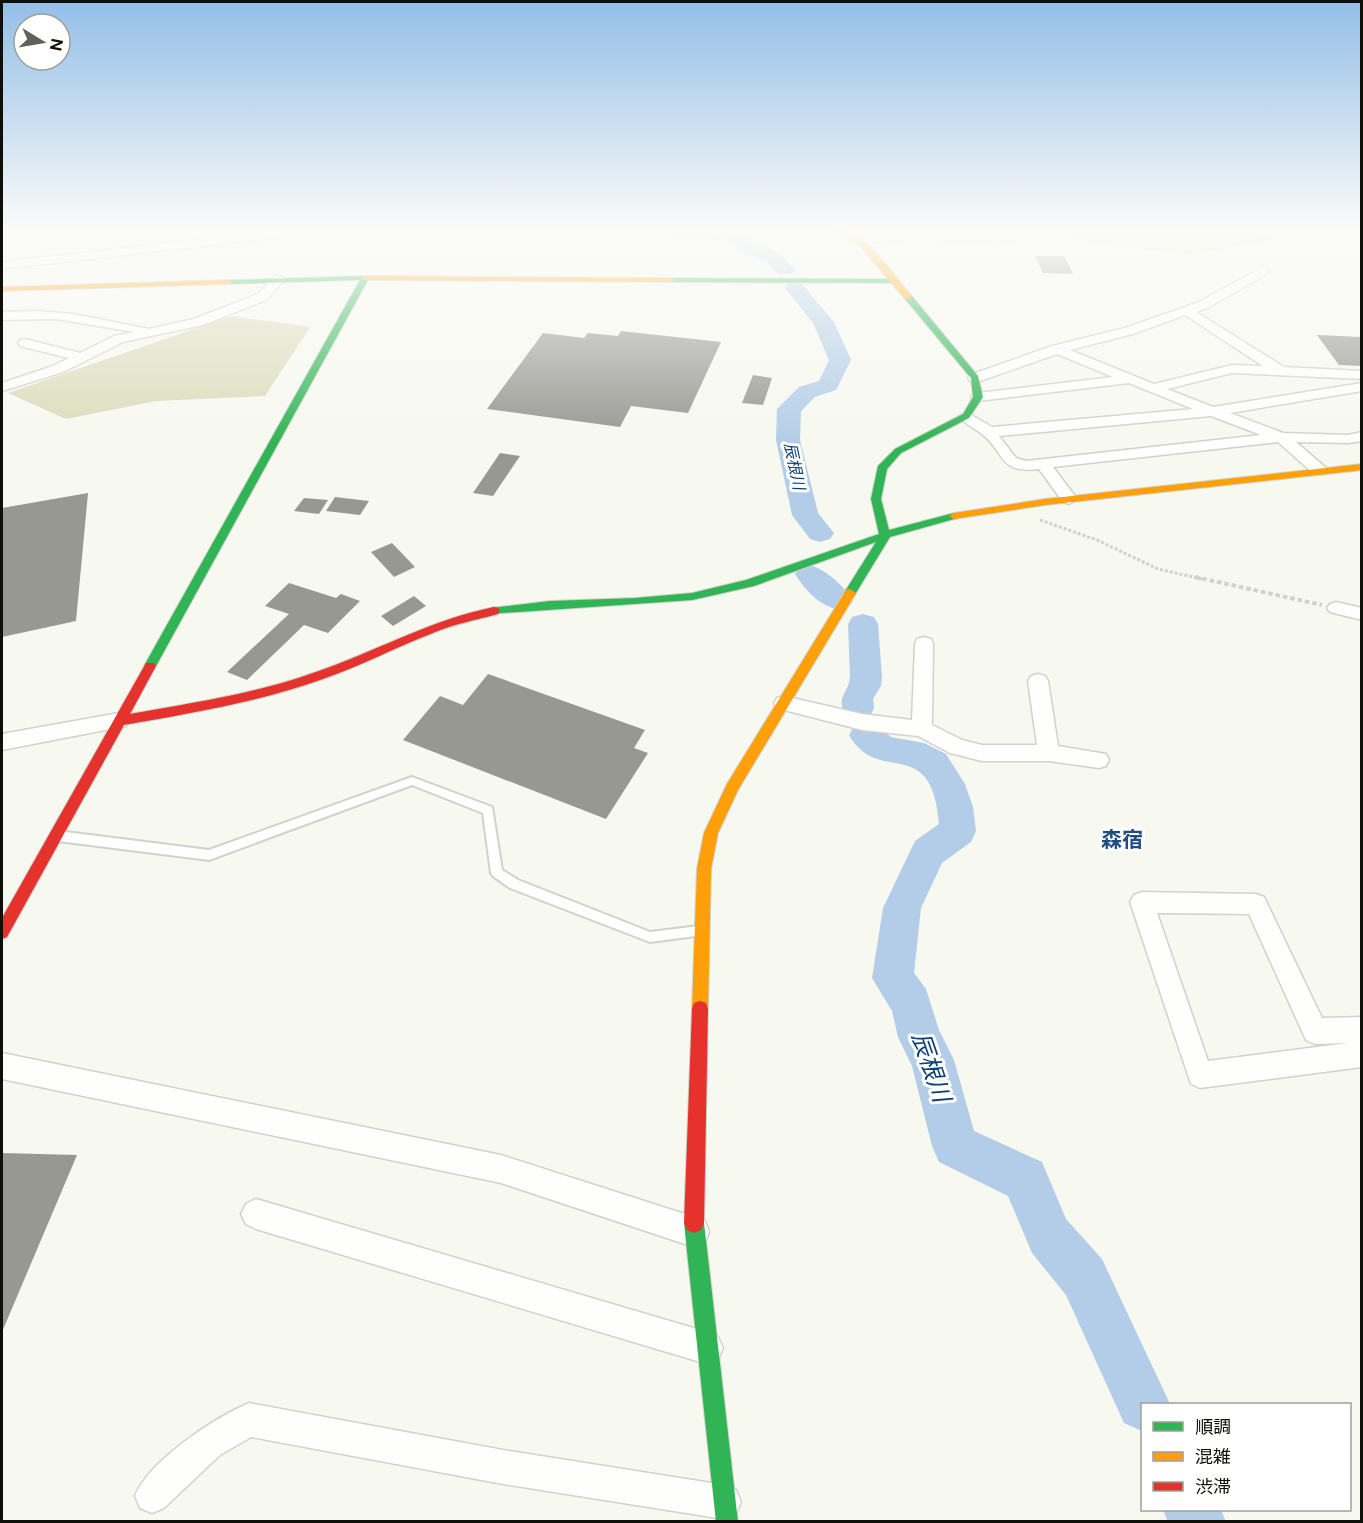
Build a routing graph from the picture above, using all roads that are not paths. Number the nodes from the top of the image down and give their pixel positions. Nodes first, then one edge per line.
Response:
1 (256, 299) edge
2 (354, 299) edge
3 (910, 299) edge
4 (1213, 299) edge
5 (1185, 310) junction
6 (2, 316) edge
7 (149, 331) junction
8 (25, 343) dead end
9 (1057, 349) junction
10 (81, 357) junction
11 (1280, 371) junction
12 (1355, 375) edge
13 (975, 378) junction
14 (1132, 379) junction
15 (2, 387) edge
16 (1362, 387) edge
17 (1153, 388) junction
18 (978, 397) junction
19 (1212, 412) junction
20 (966, 416) junction
21 (989, 432) junction
22 (1362, 436) edge
23 (1281, 437) junction
24 (1041, 463) junction
25 (1362, 467) edge
26 (1320, 471) junction
27 (1070, 499) junction
28 (885, 536) junction
29 (1336, 608) road end
30 (1362, 614) edge
31 (924, 644) dead end
32 (1038, 681) dead end
33 (784, 703) junction
34 (119, 721) junction
35 (922, 729) junction
36 (2, 742) edge
37 (1049, 753) junction
38 (1099, 760) dead end
39 (55, 836) junction
40 (702, 931) junction
41 (2, 932) edge
42 (1362, 1030) edge
43 (1362, 1054) edge
44 (2, 1066) edge
45 (256, 1214) dead end
46 (694, 1232) junction
47 (707, 1348) junction
48 (152, 1496) dead end
49 (726, 1512) edge

1 - 7 street
2 - 34 street
3 - 13 street
4 - 5 street
5 - 9 street
5 - 11 street
6 - 7 street
7 - 10 street
8 - 10 street
9 - 13 street
9 - 14 street
10 - 15 street
11 - 12 street
11 - 17 street
12 - 16 street
13 - 18 street
14 - 17 street
14 - 18 street
16 - 19 street
17 - 19 street
18 - 20 street
19 - 21 street
19 - 23 street
20 - 21 street
20 - 28 street
21 - 24 street
22 - 23 street
23 - 24 street
23 - 26 street
24 - 27 street
25 - 26 street
26 - 27 street
27 - 28 street
28 - 33 street
28 - 34 street
29 - 30 street
31 - 35 street
32 - 37 street
33 - 35 street
33 - 40 street
34 - 36 street
34 - 39 street
35 - 37 street
37 - 38 street
39 - 40 lane
39 - 41 street
40 - 46 street
42 - 43 street
44 - 46 street
45 - 47 street
46 - 47 street
47 - 49 street
48 - 49 street

